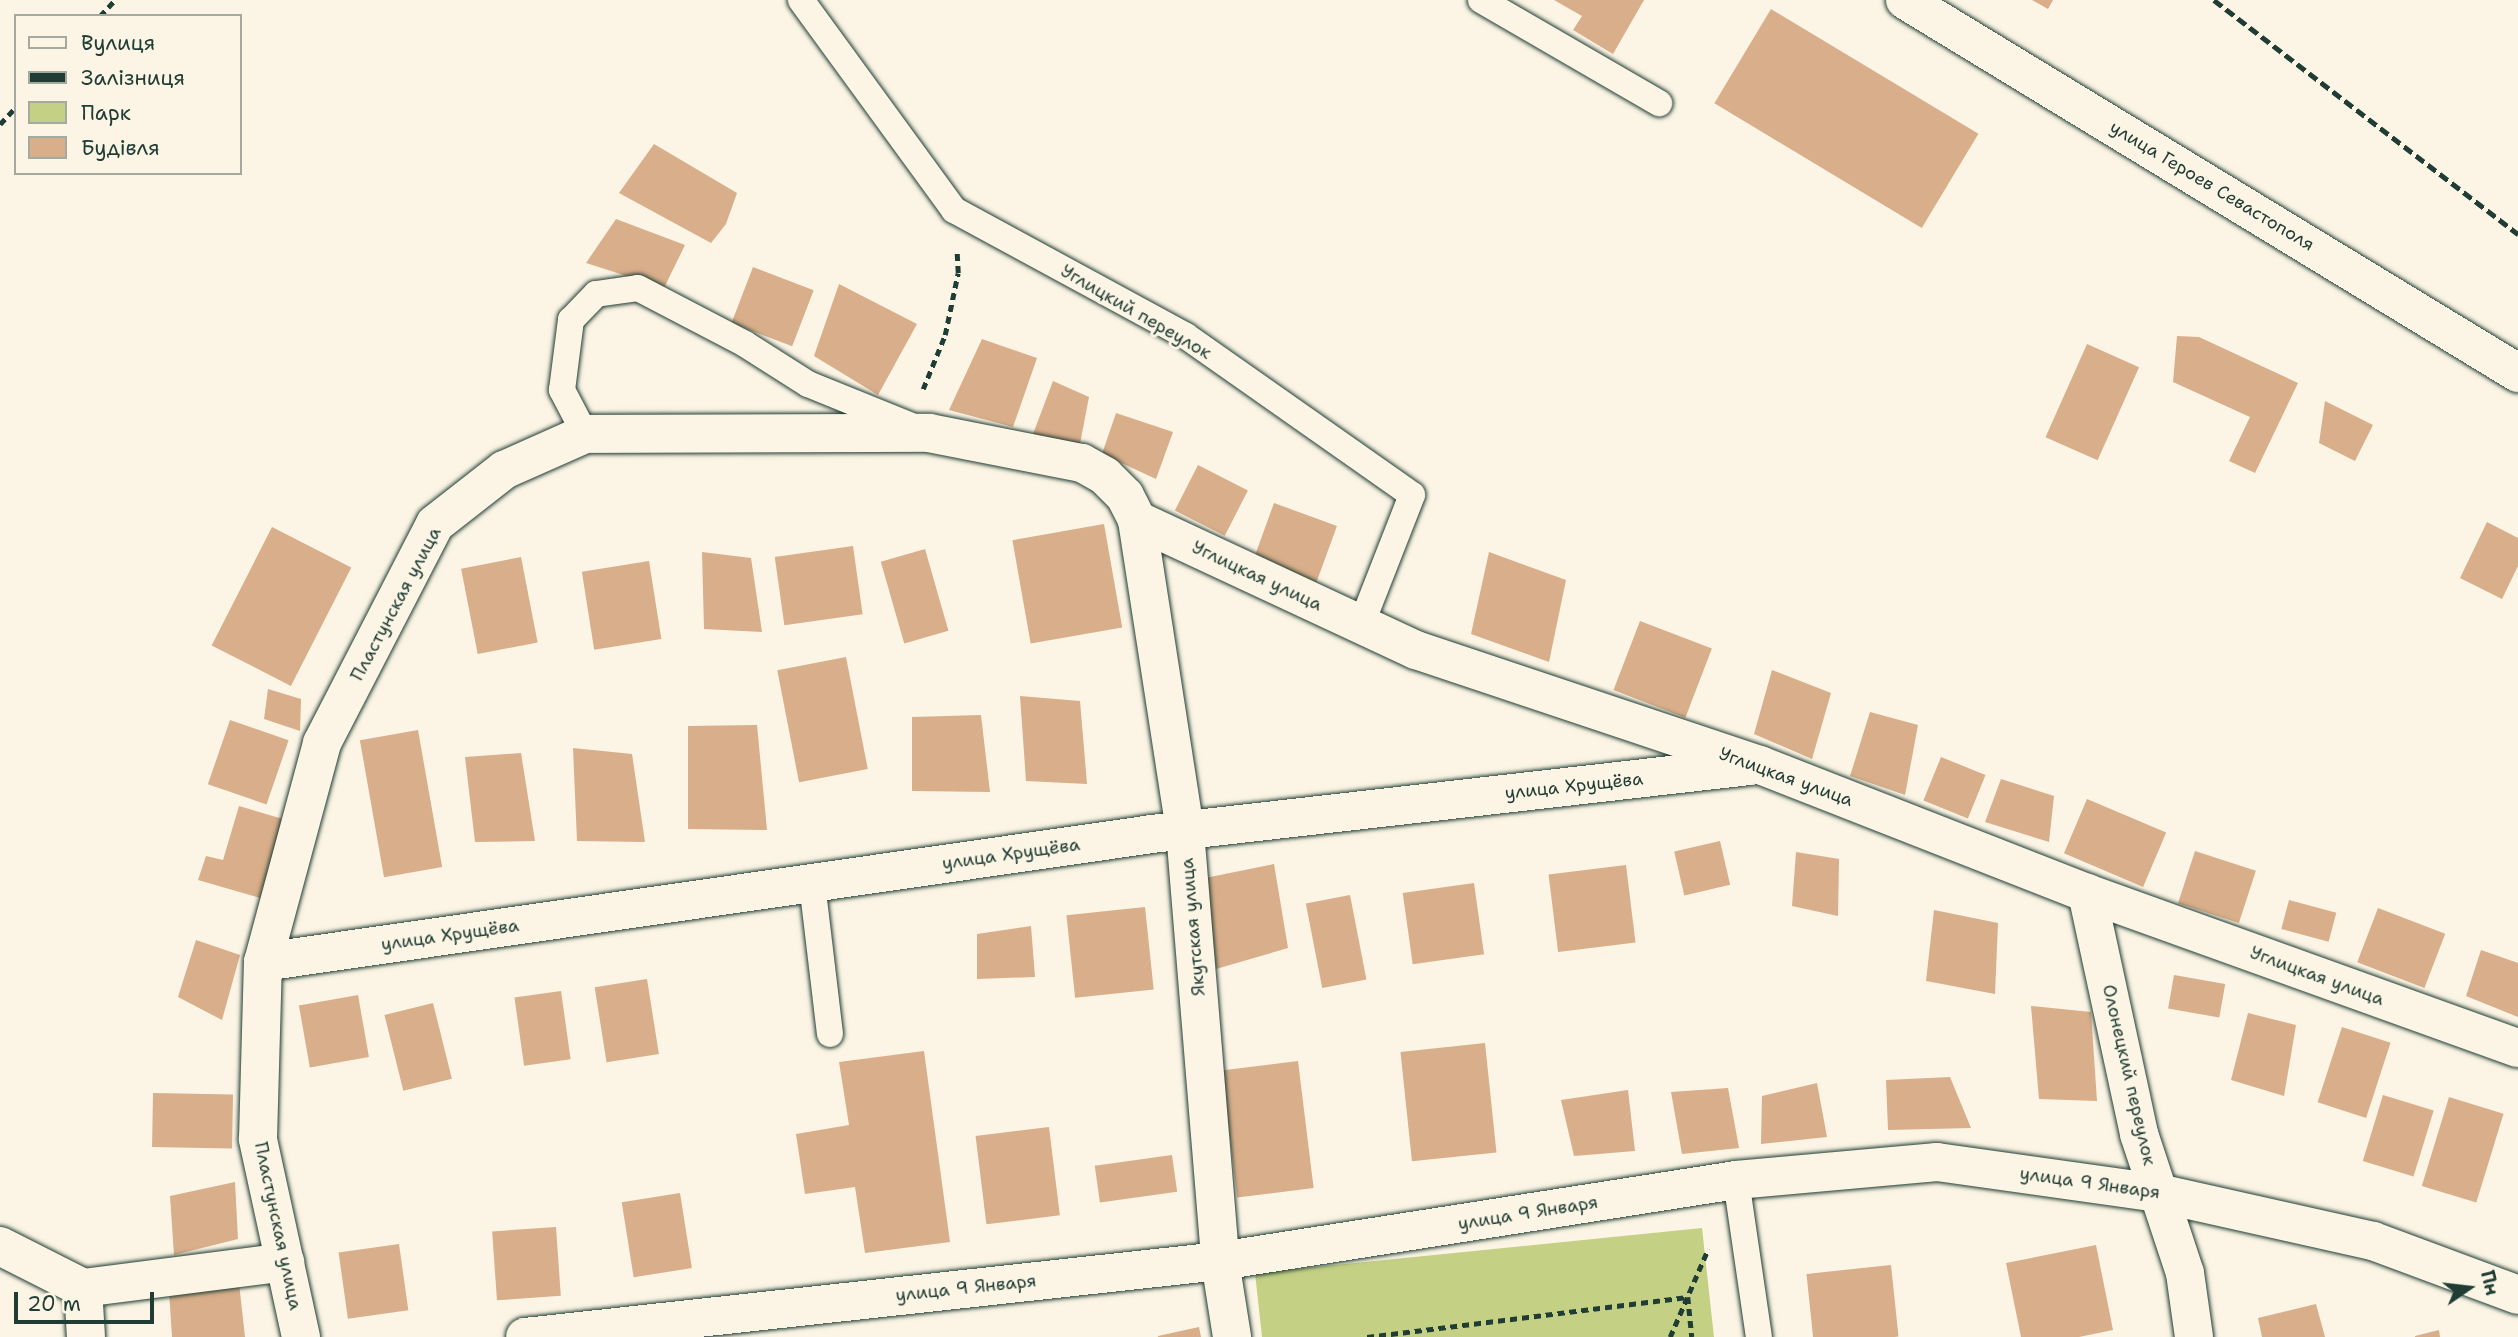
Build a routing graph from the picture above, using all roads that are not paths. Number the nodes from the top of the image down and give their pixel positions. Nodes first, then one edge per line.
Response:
1 (801, 0) edge
2 (1481, 0) edge
3 (1905, 0) edge
4 (1659, 103) dead end
5 (2518, 373) edge
6 (918, 429) junction
7 (585, 434) junction
8 (1137, 520) junction
9 (1361, 625) junction
10 (1760, 765) junction
11 (1185, 831) junction
12 (812, 883) junction
13 (2087, 893) junction
14 (264, 962) junction
15 (830, 1034) dead end
16 (2518, 1048) edge
17 (1736, 1180) junction
18 (2158, 1193) junction
19 (0, 1246) edge
20 (1220, 1261) junction
21 (285, 1262) junction
22 (83, 1288) junction
23 (2518, 1294) edge
24 (86, 1337) edge
25 (301, 1337) edge
26 (525, 1337) edge
27 (1232, 1337) edge
28 (1759, 1337) edge
29 (2194, 1337) edge

1 - 9 lane, Углицкий переулок
2 - 4 lane
3 - 5 street, улица Героев Севастополя
6 - 7 street, Пластунская улица
6 - 7 lane
6 - 8 street, Пластунская улица
7 - 14 street, Пластунская улица
8 - 9 street, Углицкая улица
8 - 11 street, Якутская улица
9 - 10 street, Углицкая улица
10 - 11 street, улица Хрущёва
10 - 13 street, Углицкая улица
11 - 12 street, улица Хрущёва
11 - 20 street, Якутская улица
12 - 14 street, улица Хрущёва
12 - 15 lane
13 - 16 street, Углицкая улица
13 - 18 street, Олонецкий переулок
14 - 21 street, Пластунская улица
17 - 18 street, улица 9 Января
17 - 20 street, улица 9 Января
17 - 28 lane
18 - 23 street, улица 9 Января
18 - 29 street, Олонецкий переулок
19 - 22 street
20 - 26 street, улица 9 Января
20 - 27 street, Якутская улица
21 - 22 street
21 - 25 street, Пластунская улица
22 - 24 street

